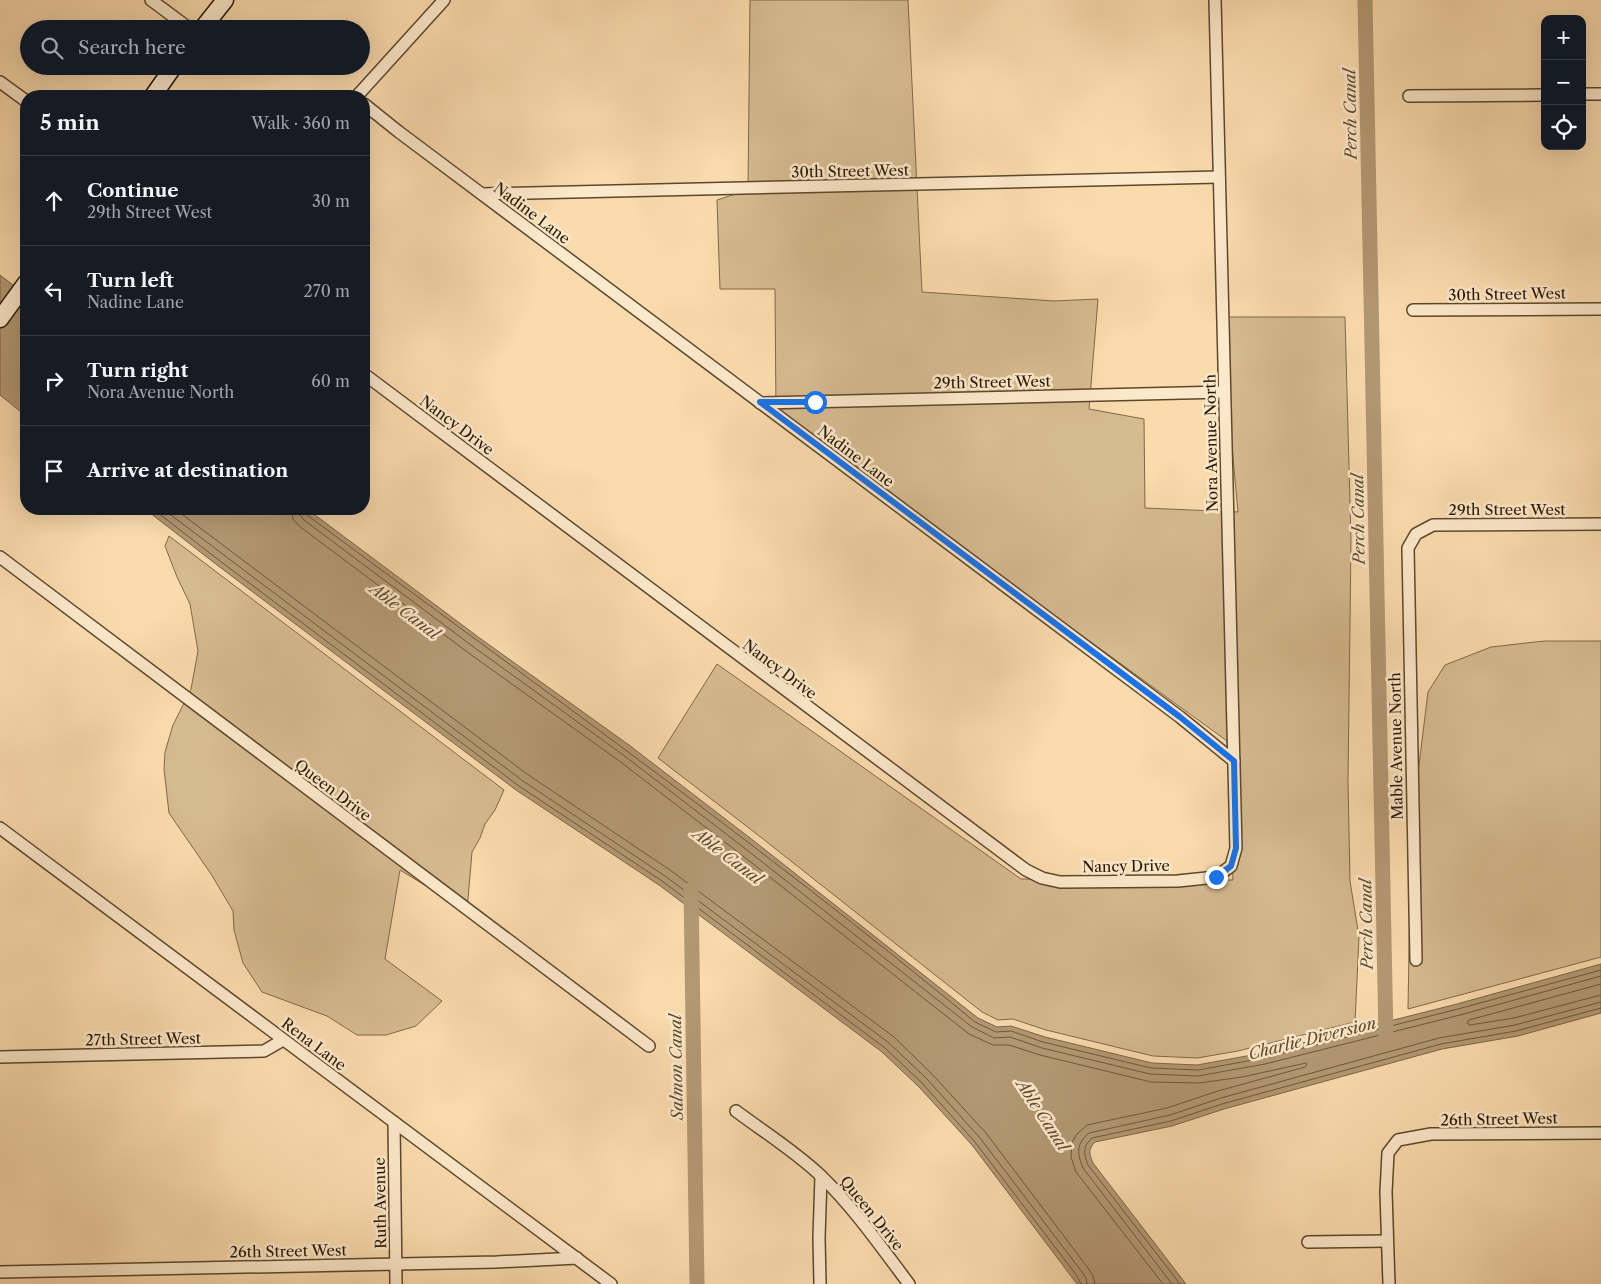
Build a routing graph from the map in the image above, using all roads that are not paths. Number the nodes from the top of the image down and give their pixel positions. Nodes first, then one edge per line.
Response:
1 (151, 0) edge
2 (225, 0) edge
3 (444, 0) edge
4 (1215, 0) edge
5 (178, 20) edge
6 (209, 20) edge
7 (168, 75) edge
8 (0, 82) edge
9 (158, 90) edge
10 (362, 90) edge
11 (1586, 94) edge
12 (1601, 94) edge
13 (1541, 95) edge
14 (1409, 96) dead end
15 (20, 97) edge
16 (370, 109) edge
17 (1219, 177) junction
18 (482, 194) junction
19 (20, 292) edge
20 (1601, 308) edge
21 (1413, 310) dead end
22 (0, 319) edge
23 (370, 378) edge
24 (1224, 392) junction
25 (760, 402) junction
26 (1601, 524) edge
27 (1416, 534) joint
28 (0, 558) edge
29 (1234, 761) junction
30 (0, 828) edge
31 (1216, 877) joint
32 (1416, 960) dead end
33 (283, 1040) junction
34 (649, 1046) dead end
35 (0, 1057) edge
36 (736, 1111) dead end
37 (394, 1122) junction
38 (1601, 1133) edge
39 (821, 1176) junction
40 (1387, 1241) junction
41 (1308, 1242) dead end
42 (576, 1258) junction
43 (396, 1264) junction
44 (0, 1272) edge
45 (396, 1284) edge
46 (611, 1284) edge
47 (820, 1284) edge
48 (909, 1284) edge
49 (1389, 1284) edge

1 - 5 street
2 - 6 street
3 - 10 street
4 - 17 street, Nora Avenue North
7 - 9 street
8 - 15 street
11 - 12 street
13 - 14 street
16 - 18 street, Nadine Lane
17 - 18 street, 30th Street West
17 - 24 street, Nora Avenue North
18 - 25 street, Nadine Lane
19 - 22 street
20 - 21 street, 30th Street West
23 - 31 street, Nancy Drive
24 - 25 street, 29th Street West
24 - 29 street, Nora Avenue North
25 - 29 street, Nadine Lane
26 - 27 street, 29th Street West
27 - 32 street, Mable Avenue North
28 - 34 street, Queen Drive
29 - 31 street, Nora Avenue North
30 - 33 street, Rena Lane
33 - 35 street, 27th Street West
33 - 37 street, Rena Lane
36 - 39 street, Queen Drive
37 - 42 street, Rena Lane
37 - 43 street, Ruth Avenue
38 - 40 street, 26th Street West
39 - 47 street
39 - 48 street, Queen Drive
40 - 41 street
40 - 49 street
42 - 43 street, 26th Street West
42 - 46 street, Rena Lane
43 - 44 street, 26th Street West
43 - 45 street, Ruth Avenue

